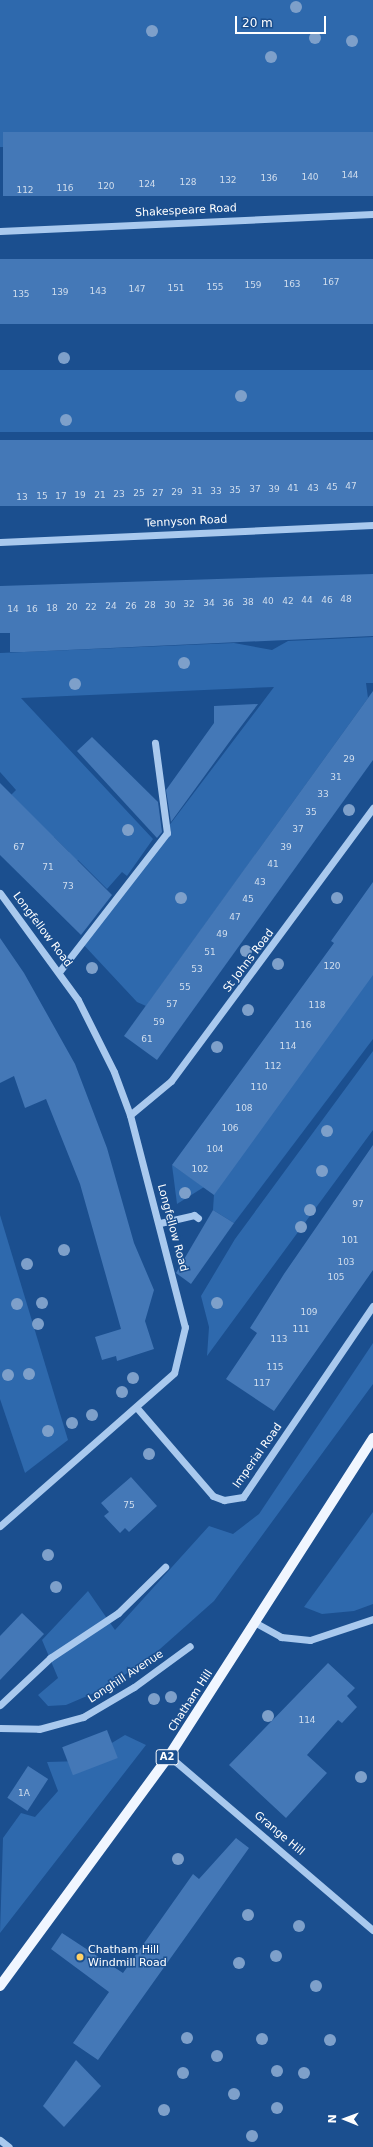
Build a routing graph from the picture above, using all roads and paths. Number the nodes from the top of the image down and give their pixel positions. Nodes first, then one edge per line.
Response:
1 (373, 214) edge
2 (0, 231) edge
3 (373, 525) edge
4 (0, 542) edge
5 (155, 743) dead end
6 (373, 808) edge
7 (0, 894) edge
8 (59, 972) junction
9 (130, 1115) junction
10 (198, 1218) dead end
11 (160, 1223) junction
12 (373, 1306) edge
13 (137, 1408) junction
14 (373, 1438) edge
15 (0, 1526) edge
16 (165, 1567) dead end
17 (373, 1619) edge
18 (256, 1624) junction
19 (190, 1646) dead end
20 (0, 1705) edge
21 (0, 1728) edge
22 (169, 1756) junction
23 (373, 1930) edge
24 (0, 1986) edge
25 (0, 2140) edge
26 (9, 2147) edge

1 - 2 street, Shakespeare Road
3 - 4 street, Tennyson Road
5 - 8 street
6 - 9 street, St Johns Road
7 - 8 street, Longfellow Road
8 - 9 street, Longfellow Road
9 - 11 street, Longfellow Road
10 - 11 street
11 - 13 street, Longfellow Road
12 - 13 street, Imperial Road
13 - 15 street, Longfellow Road
14 - 18 main road, Chatham Hill / A2
16 - 20 street
17 - 18 street
18 - 22 main road, Chatham Hill / A2
19 - 21 street, Longhill Avenue
22 - 23 street, Grange Hill
22 - 24 main road, Chatham Hill / A2
25 - 26 street

